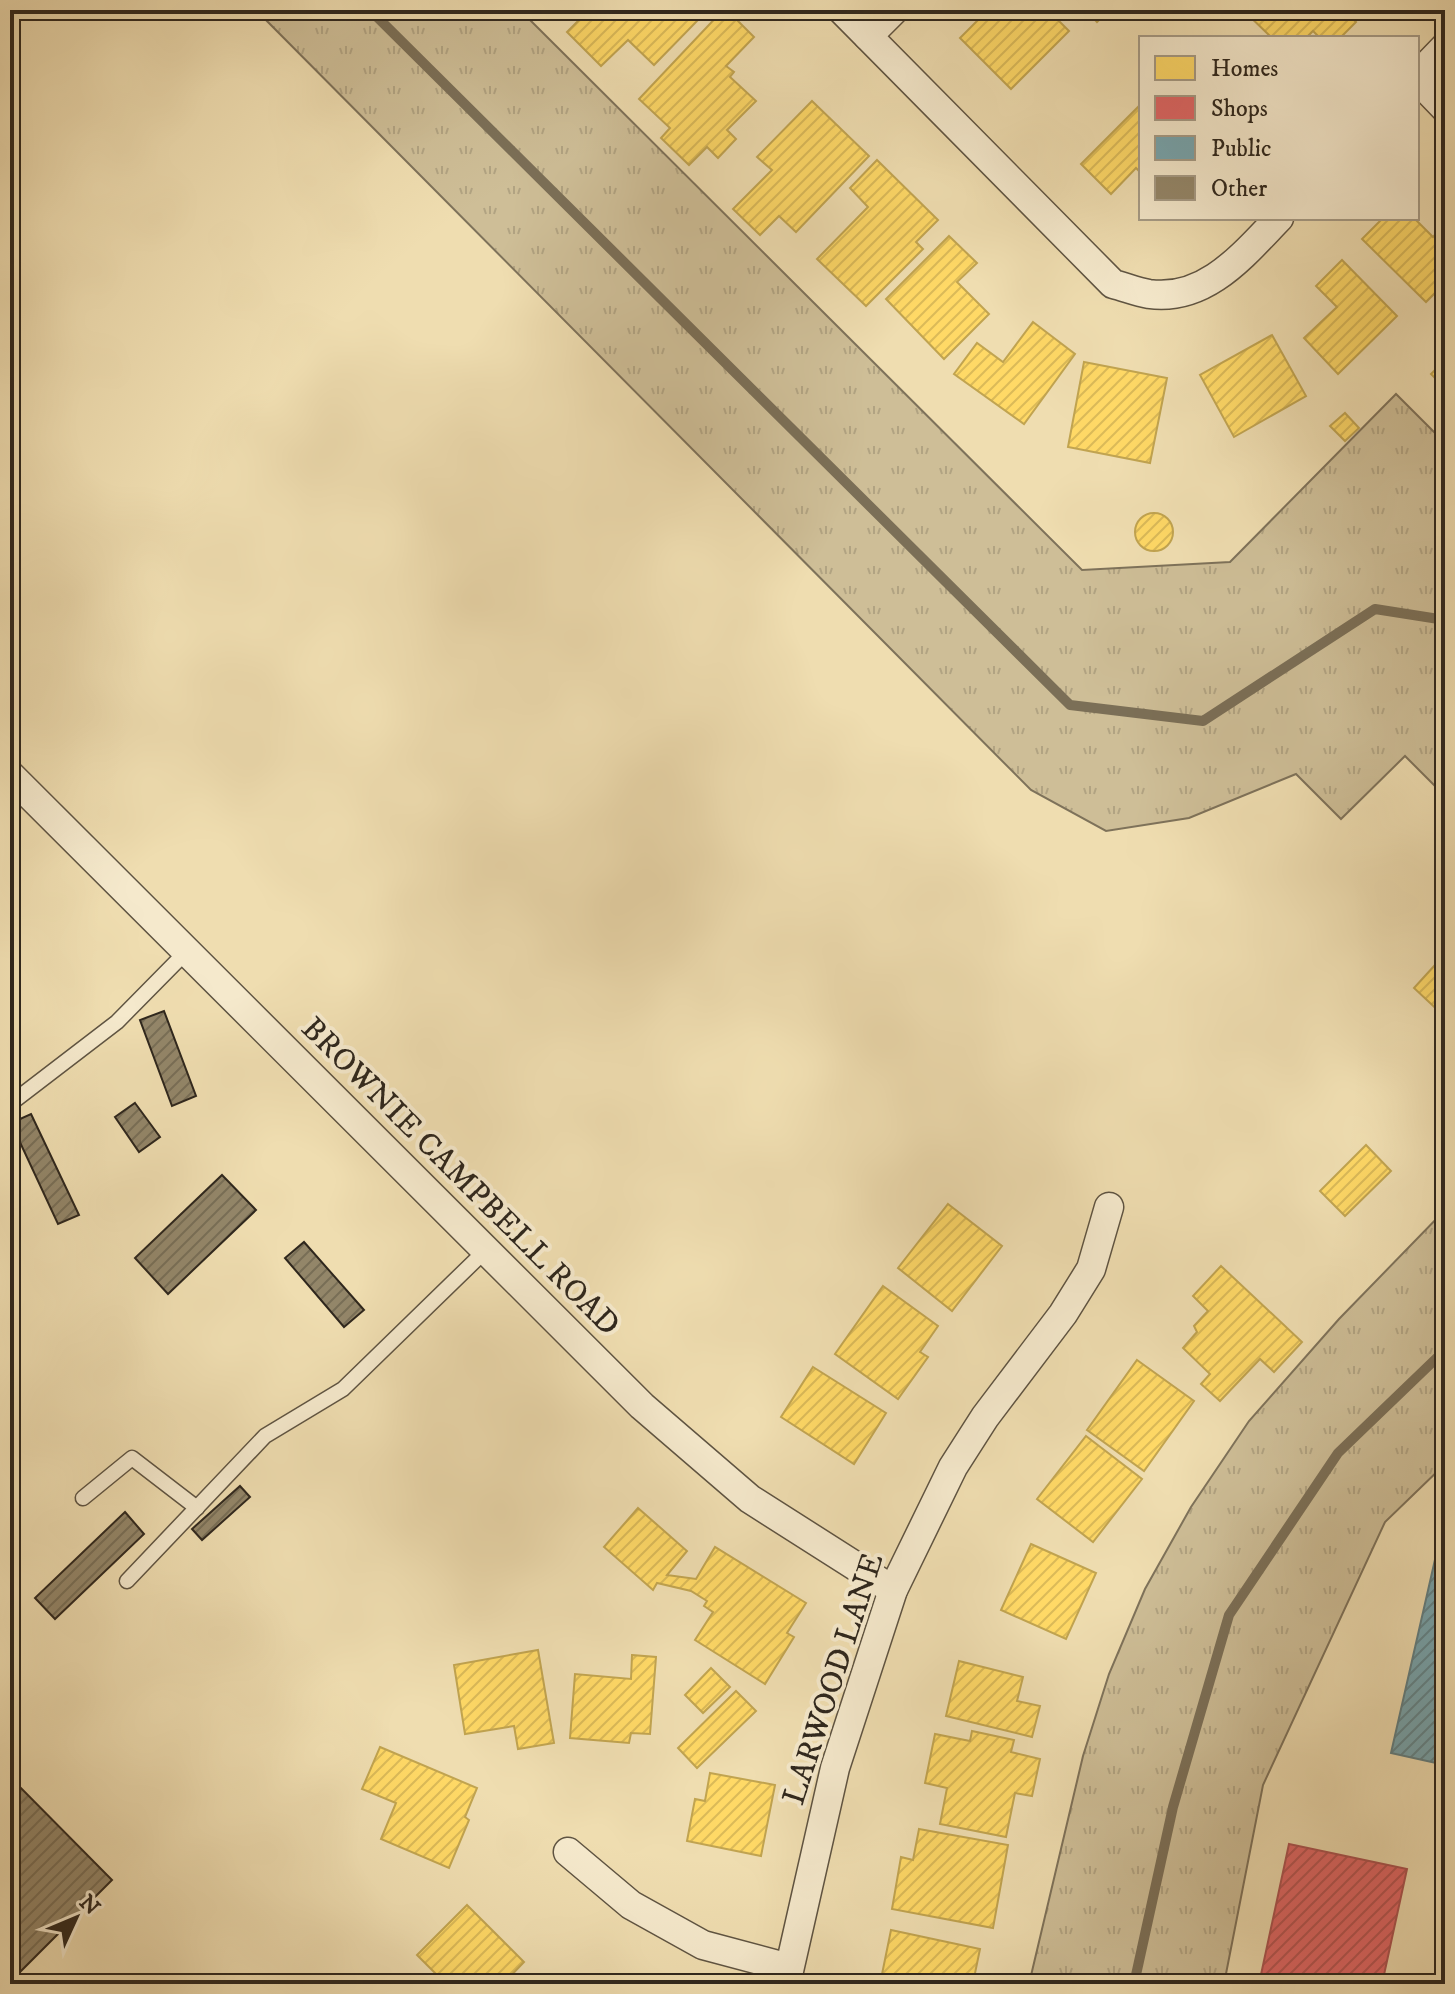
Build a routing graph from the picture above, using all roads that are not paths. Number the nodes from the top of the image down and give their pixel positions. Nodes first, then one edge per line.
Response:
1 (842, 10) edge
2 (894, 10) edge
3 (868, 36) junction
4 (1445, 47) edge
5 (1419, 76) edge
6 (1419, 80) edge
7 (1445, 108) edge
8 (1277, 220) edge
9 (10, 775) edge
10 (186, 952) junction
11 (10, 1104) edge
12 (1109, 1207) dead end
13 (486, 1250) junction
14 (83, 1498) dead end
15 (197, 1508) junction
16 (127, 1581) dead end
17 (893, 1590) junction
18 (568, 1852) dead end
19 (787, 1976) edge

1 - 3 street
2 - 3 street
3 - 8 street
4 - 5 street
6 - 7 street
9 - 10 street, BROWNIE CAMPBELL ROAD
10 - 11 lane
10 - 13 street, BROWNIE CAMPBELL ROAD
12 - 17 street, LARWOOD LANE
13 - 15 lane
13 - 17 street, BROWNIE CAMPBELL ROAD
14 - 15 lane
15 - 16 lane
17 - 19 street, LARWOOD LANE
18 - 19 street

